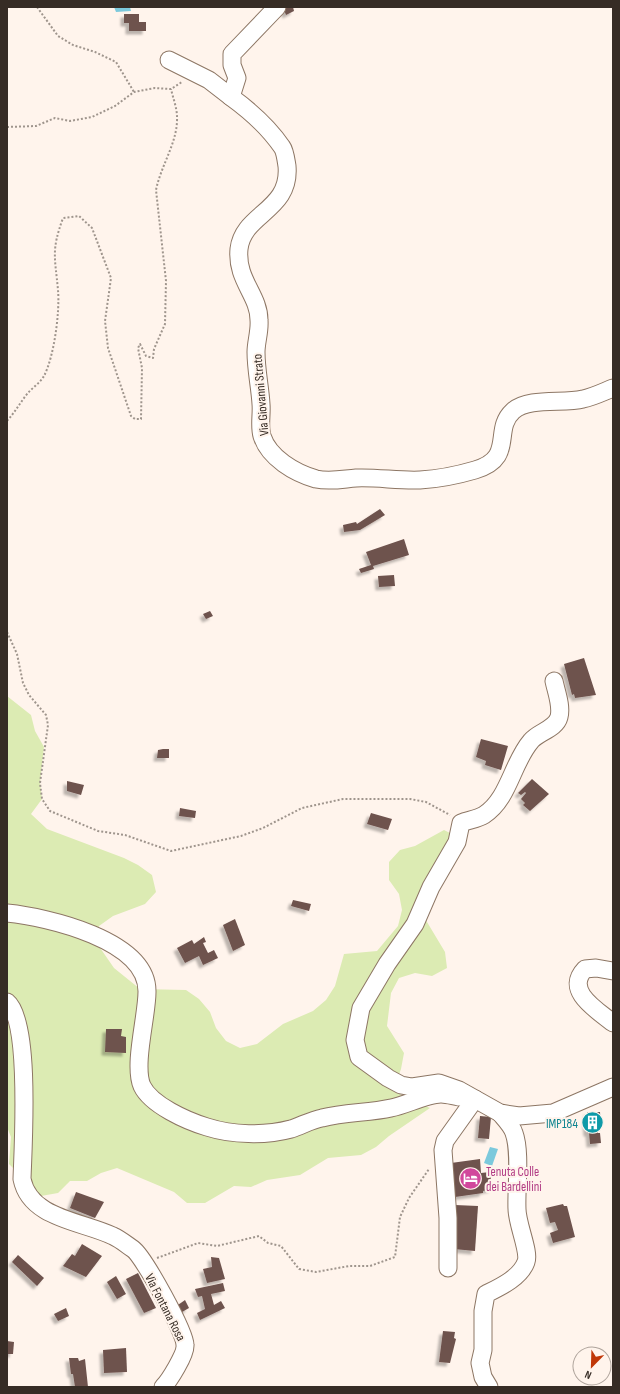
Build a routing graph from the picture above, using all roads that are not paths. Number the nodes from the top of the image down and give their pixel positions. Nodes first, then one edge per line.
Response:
1 (277, 7) edge
2 (169, 60) dead end
3 (230, 97) junction
4 (613, 388) edge
5 (554, 681) dead end
6 (7, 913) edge
7 (613, 971) edge
8 (7, 1002) edge
9 (613, 1023) edge
10 (613, 1087) edge
11 (475, 1099) junction
12 (500, 1113) junction
13 (448, 1268) dead end
14 (162, 1387) edge
15 (489, 1387) edge

1 - 3 street
2 - 3 street, Via Giovanni Strato
3 - 4 street, Via Giovanni Strato
5 - 11 street
6 - 11 street
7 - 9 street
8 - 14 street, Via Fontana Rosa
10 - 12 street
11 - 12 street
11 - 13 street
12 - 15 street

